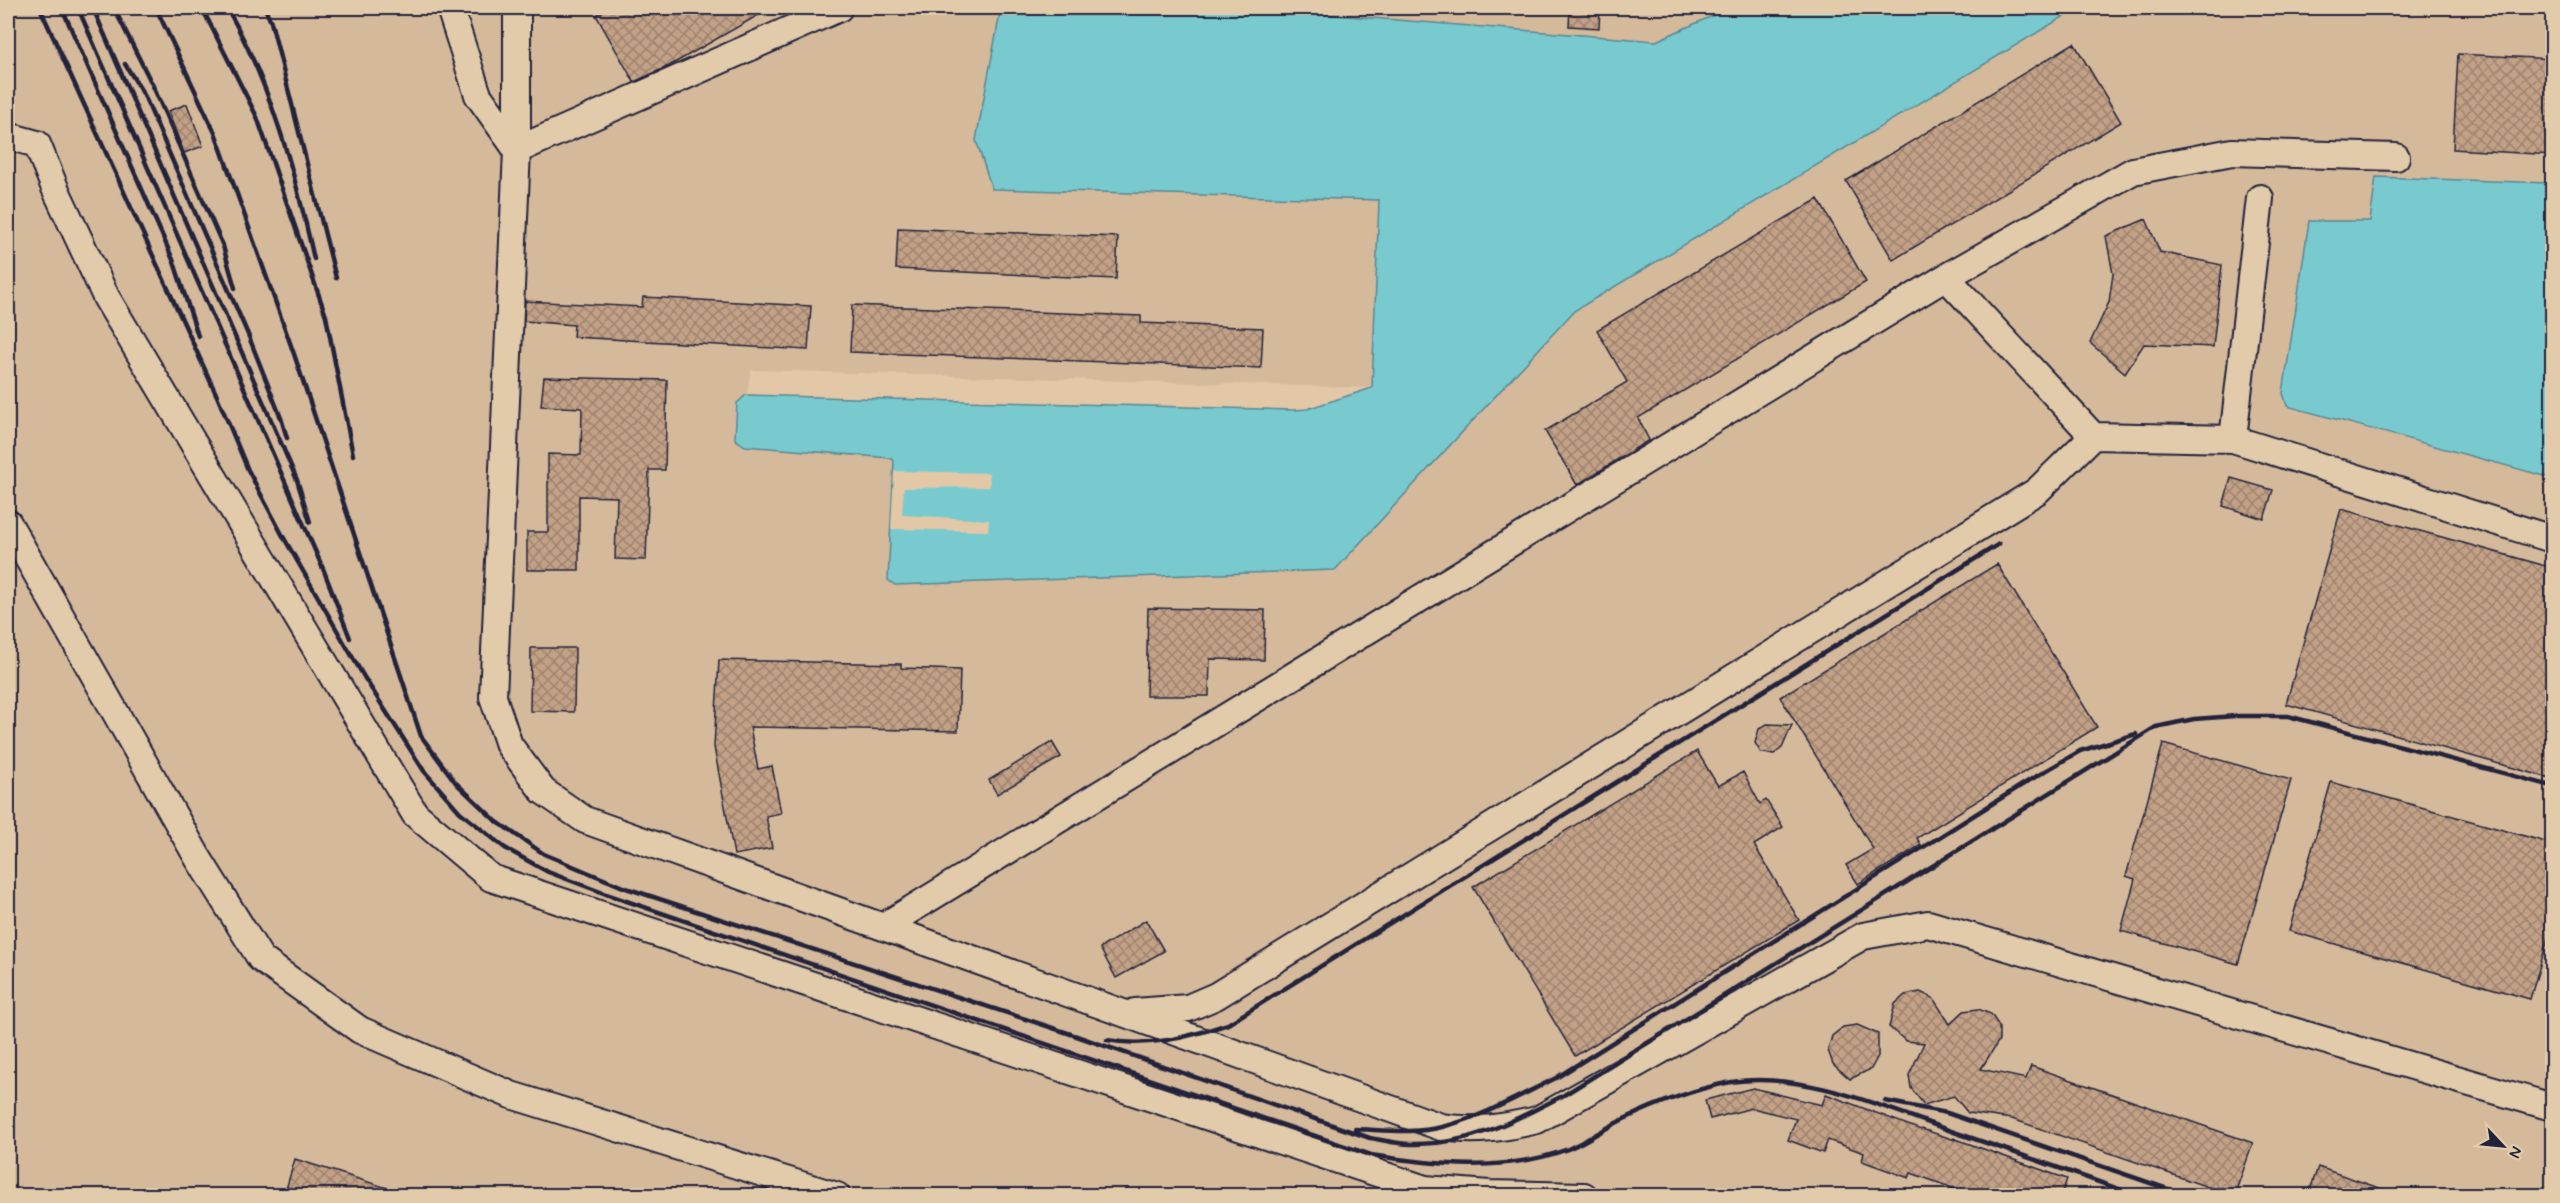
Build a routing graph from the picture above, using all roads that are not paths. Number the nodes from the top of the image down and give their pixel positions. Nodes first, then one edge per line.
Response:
1 (450, 8) edge
2 (517, 8) edge
3 (839, 8) edge
4 (8, 136) edge
5 (517, 150) junction
6 (2396, 157) dead end
7 (2260, 198) dead end
8 (1946, 278) junction
9 (2093, 436) junction
10 (2233, 439) junction
11 (8, 523) edge
12 (2553, 539) edge
13 (884, 926) junction
14 (1126, 1013) junction
15 (2553, 1107) edge
16 (837, 1196) edge
17 (1584, 1196) edge

1 - 5 lane
2 - 5 lane
3 - 5 lane
4 - 17 lane
5 - 13 lane
6 - 8 lane
7 - 10 lane
8 - 9 lane
8 - 13 lane
9 - 10 lane
9 - 14 lane
10 - 12 lane
11 - 16 lane
13 - 14 lane
14 - 15 lane

